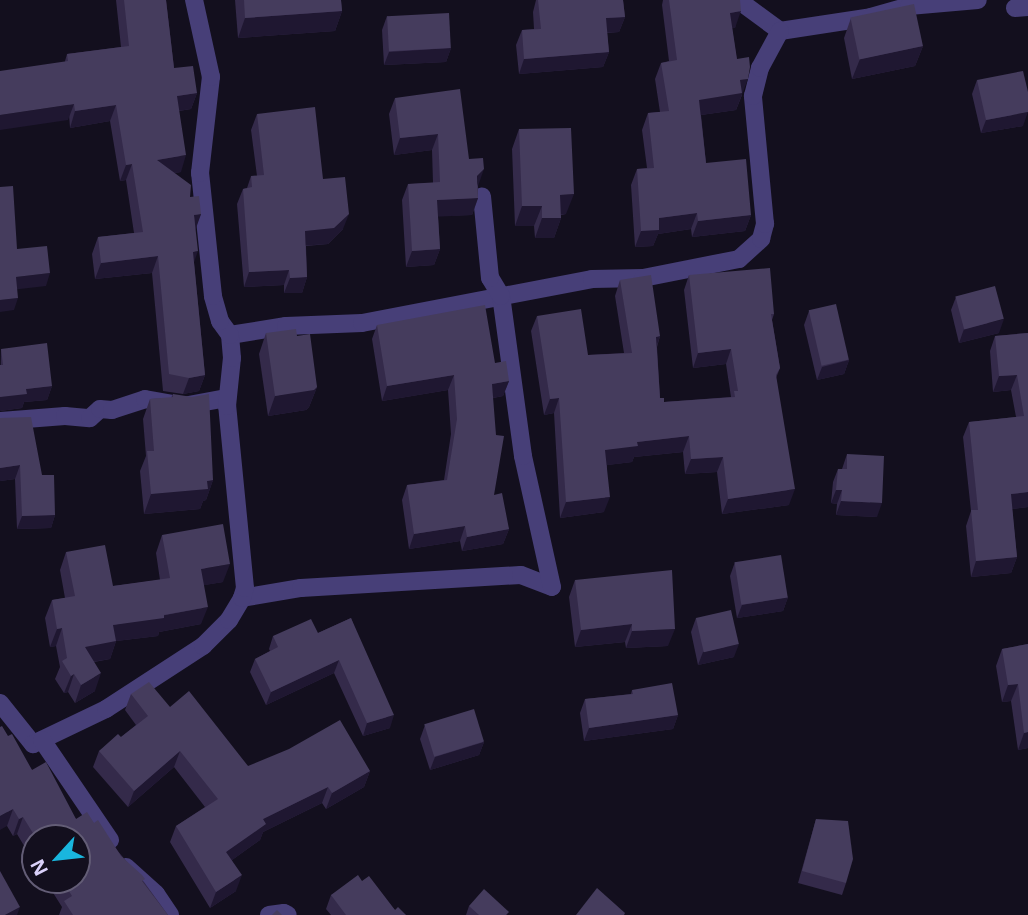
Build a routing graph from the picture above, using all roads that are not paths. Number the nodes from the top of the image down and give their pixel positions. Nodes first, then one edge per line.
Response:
1 (194, 0) edge
2 (738, 0) edge
3 (978, 0) edge
4 (780, 31) junction
5 (482, 196) dead end
6 (501, 296) junction
7 (230, 335) junction
8 (227, 398) junction
9 (0, 421) edge
10 (242, 598) junction
11 (0, 703) edge
12 (7, 723) edge
13 (42, 740) junction
14 (170, 915) edge
15 (269, 915) edge
16 (288, 915) edge

1 - 7 street
2 - 4 street
3 - 4 street
4 - 6 street
5 - 6 street
6 - 7 street
6 - 10 street
7 - 8 street
8 - 9 street
8 - 10 street
10 - 13 street
11 - 12 street
12 - 13 street
13 - 14 street
15 - 16 street

